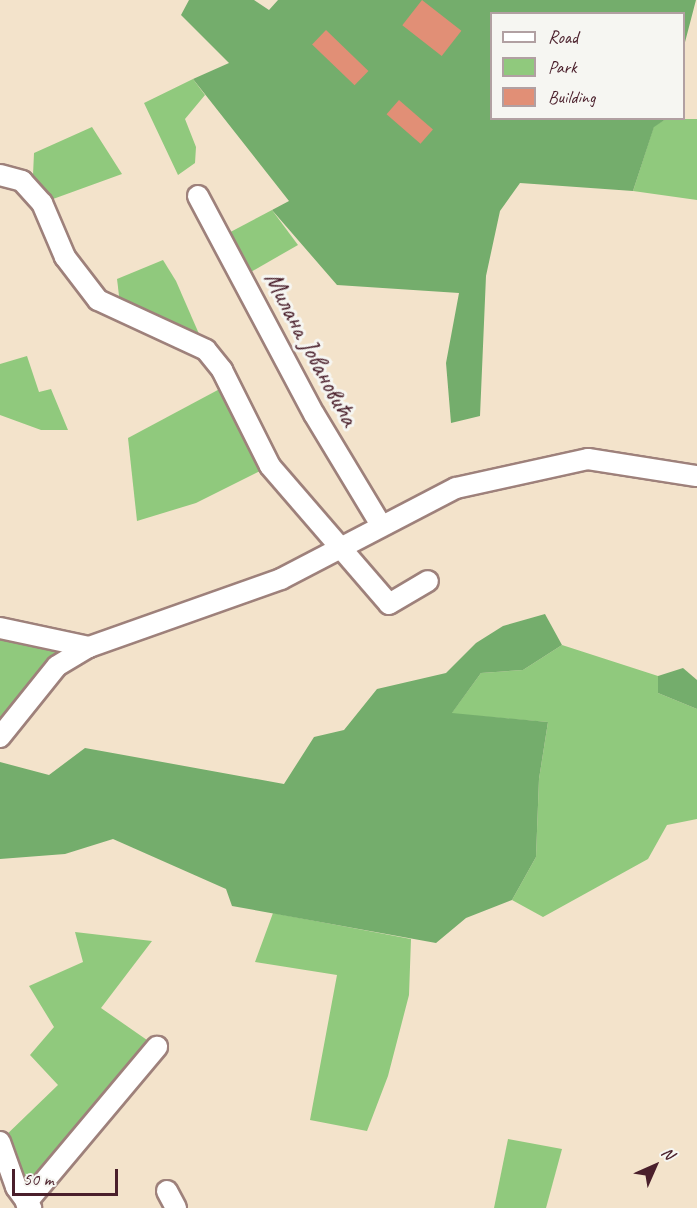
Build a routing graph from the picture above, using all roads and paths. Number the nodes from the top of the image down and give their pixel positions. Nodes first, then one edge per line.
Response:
1 (0, 175) edge
2 (198, 196) dead end
3 (697, 476) edge
4 (381, 525) junction
5 (345, 549) junction
6 (428, 581) dead end
7 (0, 628) edge
8 (89, 647) junction
9 (0, 737) edge
10 (157, 1047) dead end
11 (0, 1142) edge
12 (28, 1206) edge

1 - 5 street
2 - 4 street, Милана Јовановића
3 - 4 street
4 - 5 street
5 - 6 street
5 - 8 street
7 - 8 street
8 - 9 street
10 - 12 street
11 - 12 street

